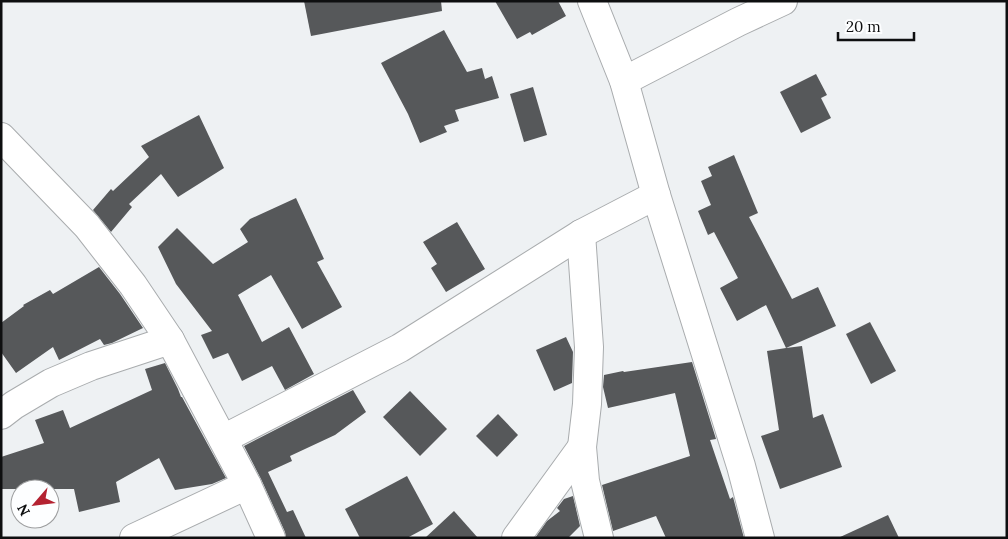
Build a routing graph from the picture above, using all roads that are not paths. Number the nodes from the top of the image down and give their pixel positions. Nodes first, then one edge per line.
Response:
1 (592, 1) edge
2 (783, 1) edge
3 (624, 81) junction
4 (1, 137) edge
5 (656, 195) junction
6 (581, 234) junction
7 (170, 340) junction
8 (1, 415) edge
9 (223, 439) junction
10 (582, 447) junction
11 (247, 484) junction
12 (134, 538) edge
13 (271, 538) edge
14 (516, 538) edge
15 (599, 538) edge
16 (760, 538) edge

1 - 3 street
2 - 3 street
3 - 5 street
4 - 7 street
5 - 6 street
5 - 16 street
6 - 9 street
6 - 10 street
7 - 8 street
7 - 9 street
9 - 11 street
10 - 14 street
10 - 15 street
11 - 12 street
11 - 13 street

